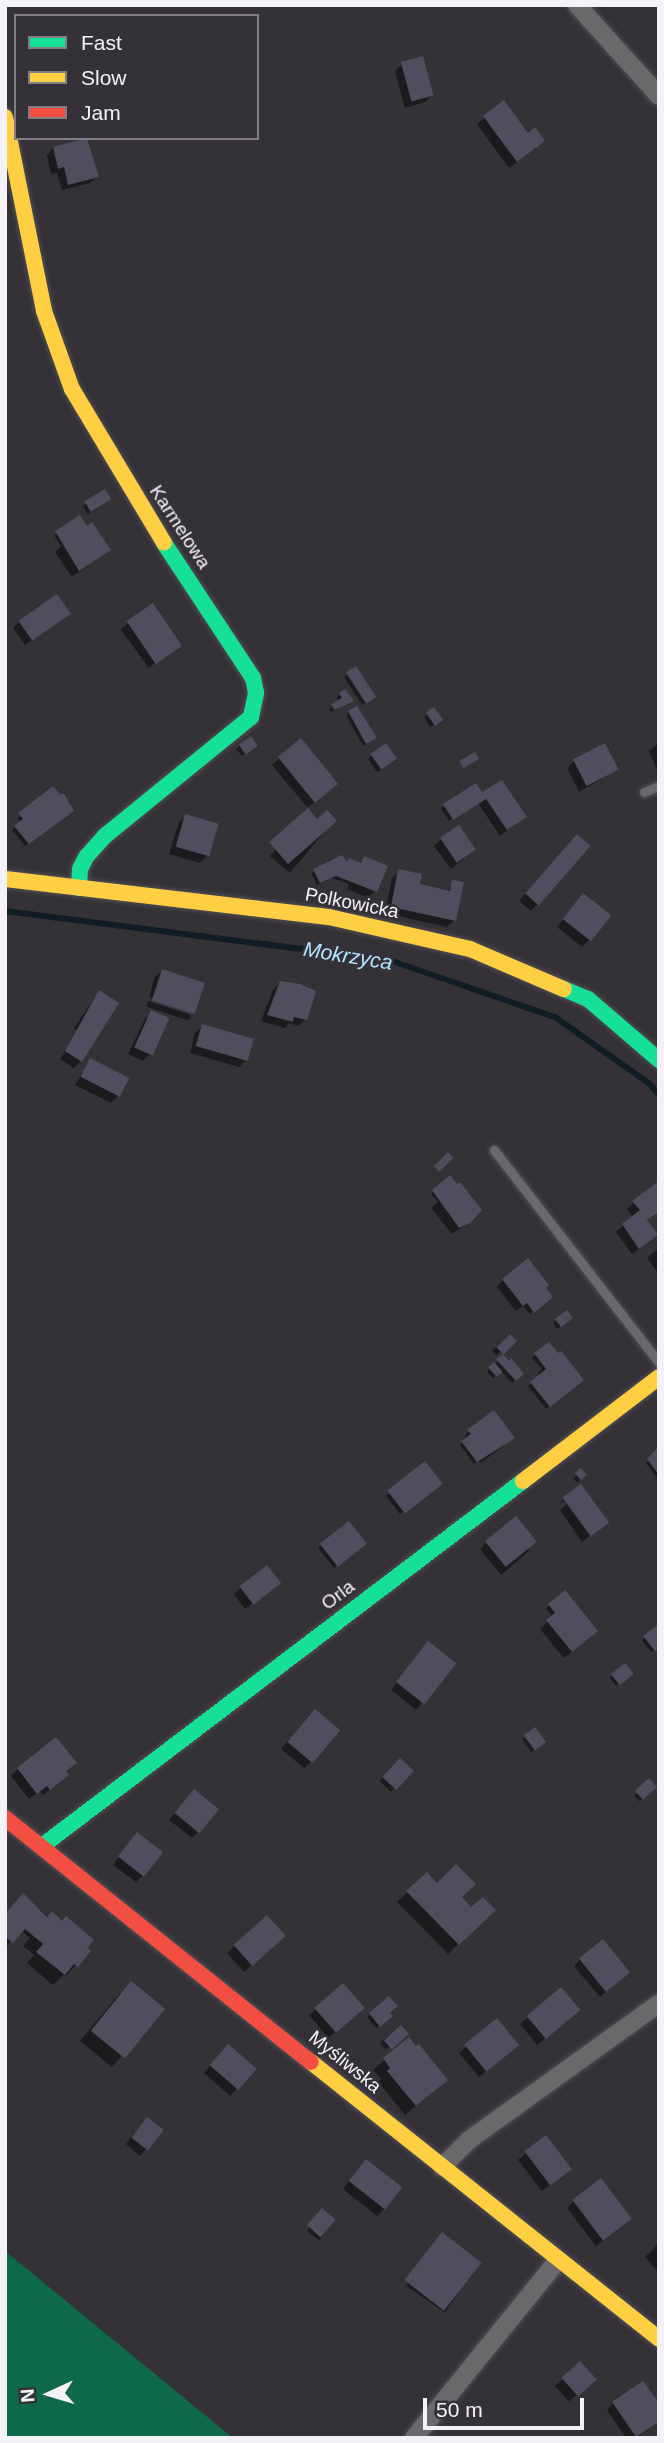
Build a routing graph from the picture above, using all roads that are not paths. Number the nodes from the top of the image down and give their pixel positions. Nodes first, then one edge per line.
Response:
1 (577, 5) edge
2 (659, 96) edge
3 (5, 117) edge
4 (659, 786) edge
5 (644, 792) dead end
6 (5, 879) edge
7 (79, 888) junction
8 (659, 1060) edge
9 (494, 1150) dead end
10 (659, 1363) edge
11 (659, 1377) edge
12 (5, 1818) edge
13 (42, 1846) junction
14 (658, 2004) edge
15 (442, 2167) junction
16 (558, 2260) junction
17 (659, 2339) edge
18 (414, 2438) edge

1 - 2 street
3 - 7 street, Karmelowa
4 - 5 lane
6 - 7 street, Polkowicka
7 - 8 street, Polkowicka
9 - 10 lane
11 - 13 street, Orla
12 - 13 street, Myśliwska
13 - 15 street, Myśliwska
14 - 15 street
15 - 16 street, Myśliwska
16 - 17 street, Myśliwska
16 - 18 street

